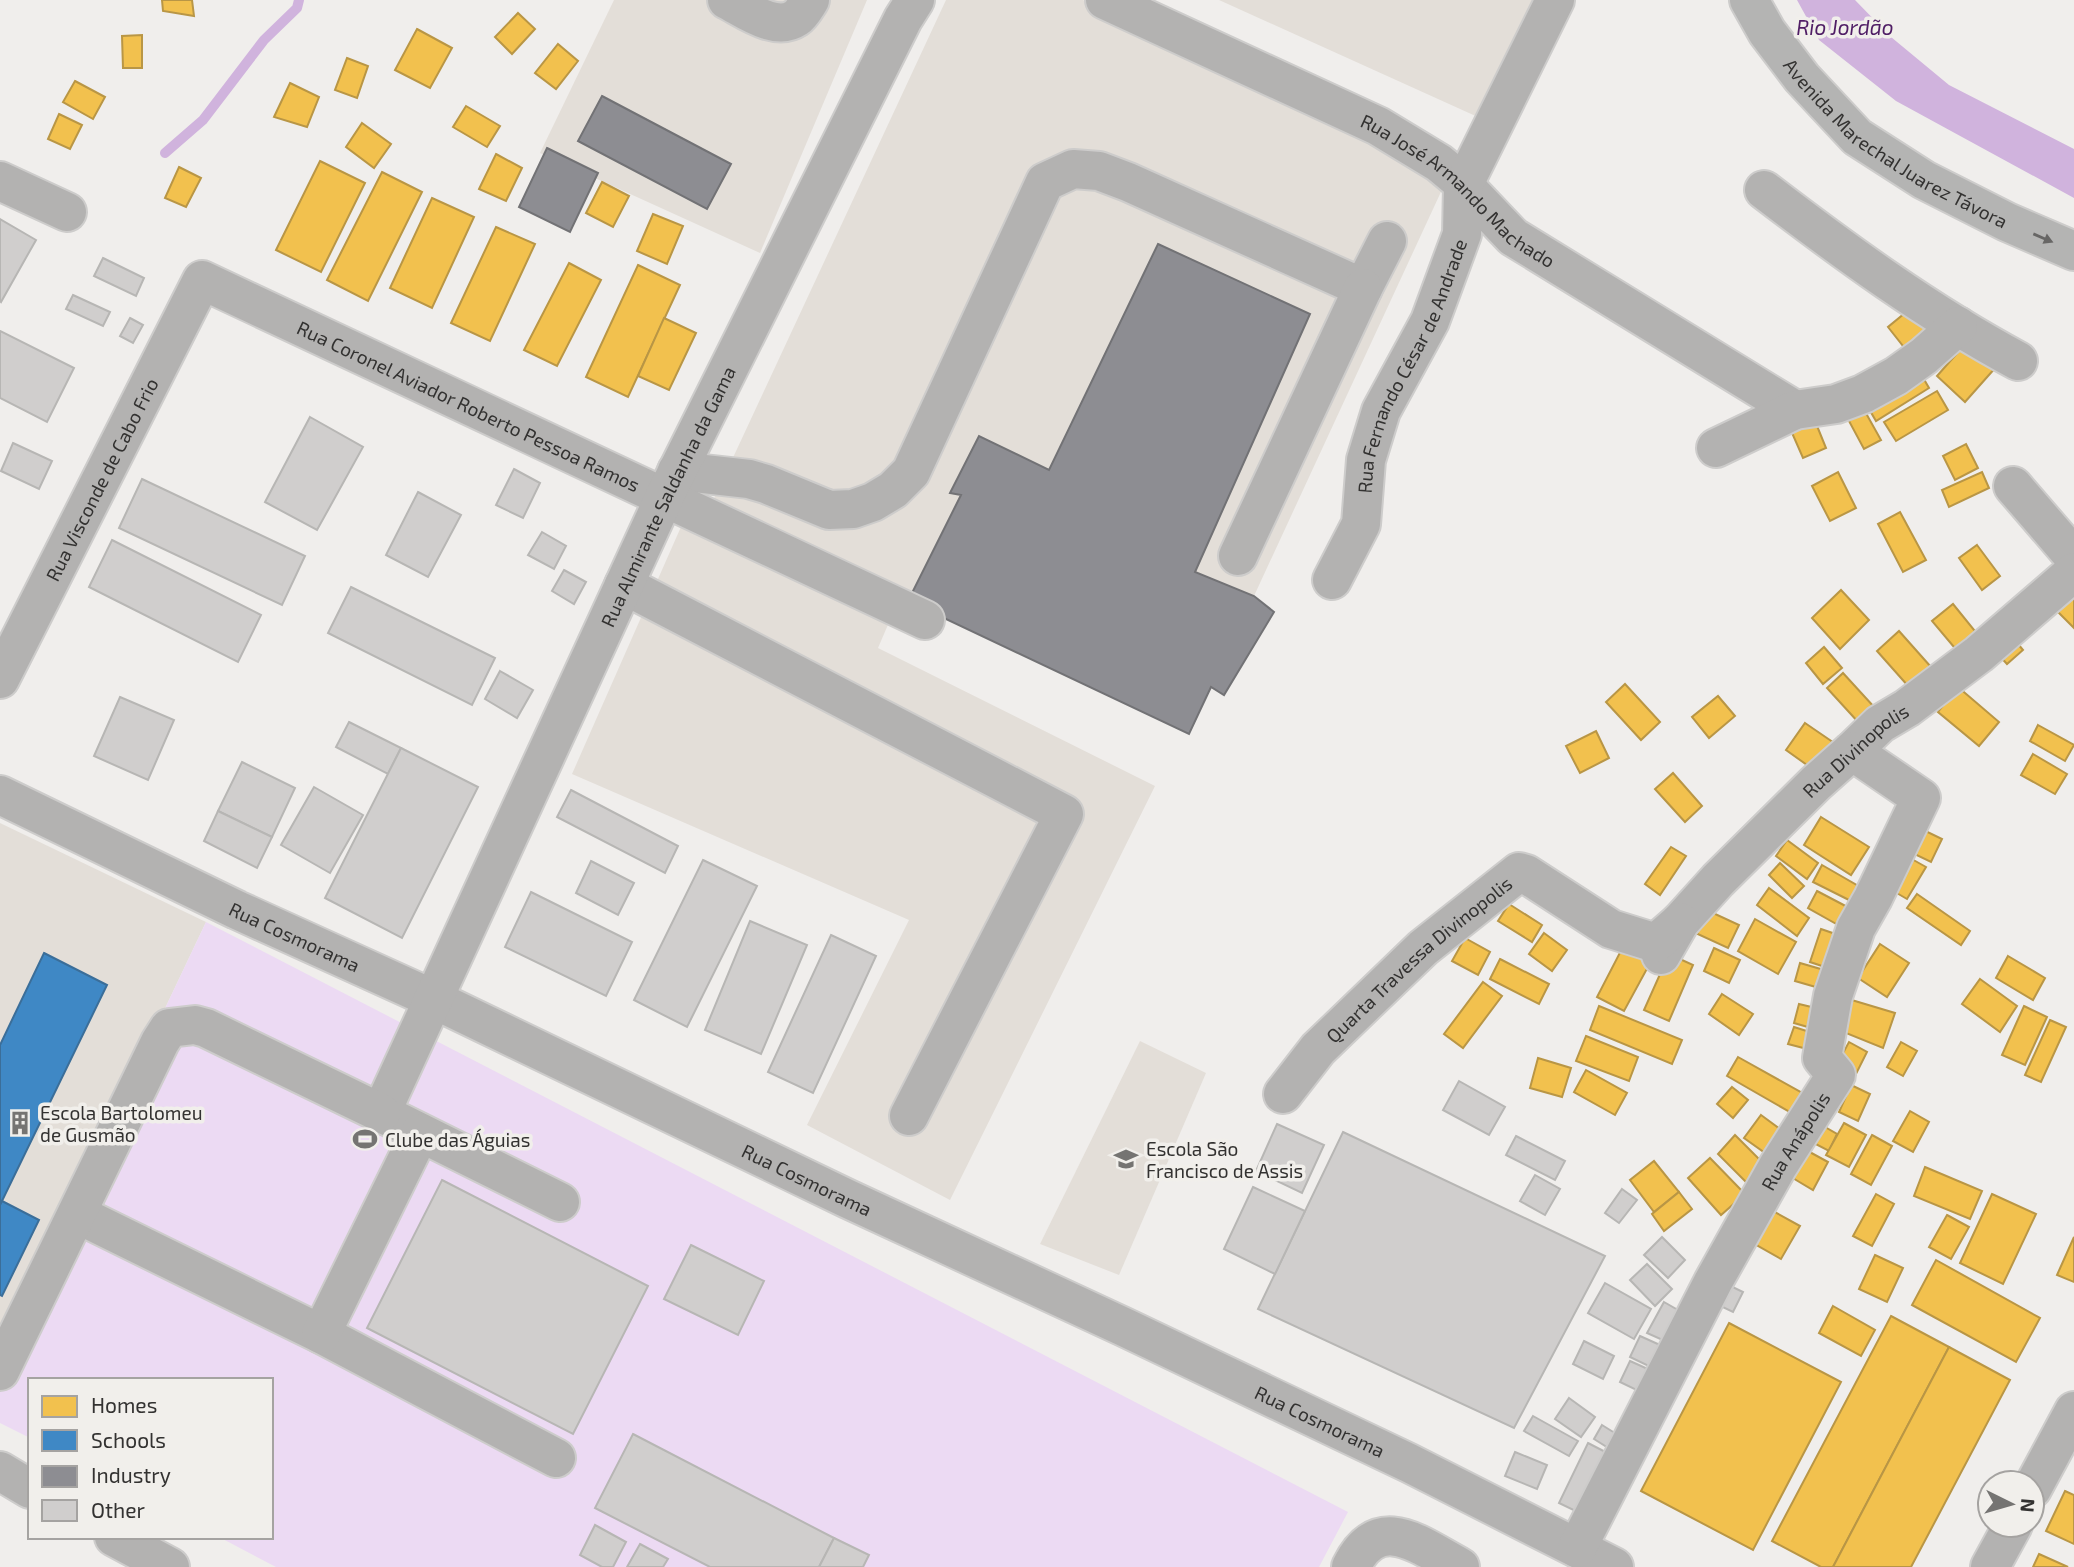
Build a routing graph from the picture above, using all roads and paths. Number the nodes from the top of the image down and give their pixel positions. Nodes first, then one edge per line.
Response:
1 (727, 0) edge
2 (810, 0) edge
3 (915, 0) edge
4 (1105, 0) edge
5 (1555, 0) edge
6 (1749, 0) edge
7 (0, 181) edge
8 (1463, 186) junction
9 (1763, 190) dead end
10 (67, 212) dead end
11 (1387, 241) dead end
12 (2074, 251) edge
13 (202, 280) joint
14 (1363, 288) junction
15 (1958, 326) junction
16 (2018, 361) dead end
17 (1795, 410) junction
18 (1716, 449) dead end
19 (671, 483) junction
20 (2013, 486) dead end
21 (1238, 556) dead end
22 (2074, 557) edge
23 (2074, 572) edge
24 (1332, 580) dead end
25 (624, 585) junction
26 (925, 620) dead end
27 (0, 678) edge
28 (1852, 751) junction
29 (0, 795) edge
30 (1680, 922) junction
31 (1661, 955) dead end
32 (433, 999) junction
33 (1283, 1094) dead end
34 (381, 1113) junction
35 (909, 1116) dead end
36 (420, 1133) junction
37 (560, 1202) dead end
38 (77, 1214) junction
39 (321, 1334) junction
40 (0, 1371) edge
41 (2074, 1411) edge
42 (556, 1458) dead end
43 (2043, 1469) edge
44 (0, 1471) edge
45 (28, 1488) edge
46 (118, 1539) edge
47 (2005, 1539) edge
48 (1593, 1559) edge
49 (165, 1566) edge
50 (1351, 1567) edge
51 (1460, 1567) edge
52 (1990, 1567) edge

1 - 2 street
3 - 19 street, Rua Almirante Saldanha da Gama
4 - 8 street, Rua José Armando Machado
5 - 8 street, Rua Fernando César de Andrade
6 -> 12 main road, Avenida Marechal Juarez Távora
7 - 10 street
8 - 17 street, Rua José Armando Machado
8 - 24 street, Rua Fernando César de Andrade
9 - 15 street
11 - 14 street
13 - 19 street, Rua Coronel Aviador Roberto Pessoa Ramos
13 - 27 street, Rua Visconde de Cabo Frio
14 - 19 street
14 - 21 street
15 - 16 street
15 - 17 street
17 - 18 street
19 - 25 street, Rua Almirante Saldanha da Gama
19 - 26 street, Rua Coronel Aviador Roberto Pessoa Ramos
20 - 22 street
23 - 28 street, Rua Divinopolis
25 - 32 street, Rua Almirante Saldanha da Gama
25 - 35 street
28 - 30 street, Rua Divinopolis
28 - 48 street, Rua Anápolis
29 - 32 street, Rua Cosmorama
30 - 31 street, Rua Divinopolis
30 - 33 street, Quarta Travessa Divinopolis
32 - 34 street, Rua Almirante Saldanha da Gama
32 - 48 street, Rua Cosmorama
34 - 36 street
34 - 38 street
36 - 37 street
36 - 39 street
38 - 39 street
38 - 40 street
39 - 42 street
41 - 43 street
44 - 45 street
46 - 49 street
47 - 52 street
50 - 51 street

